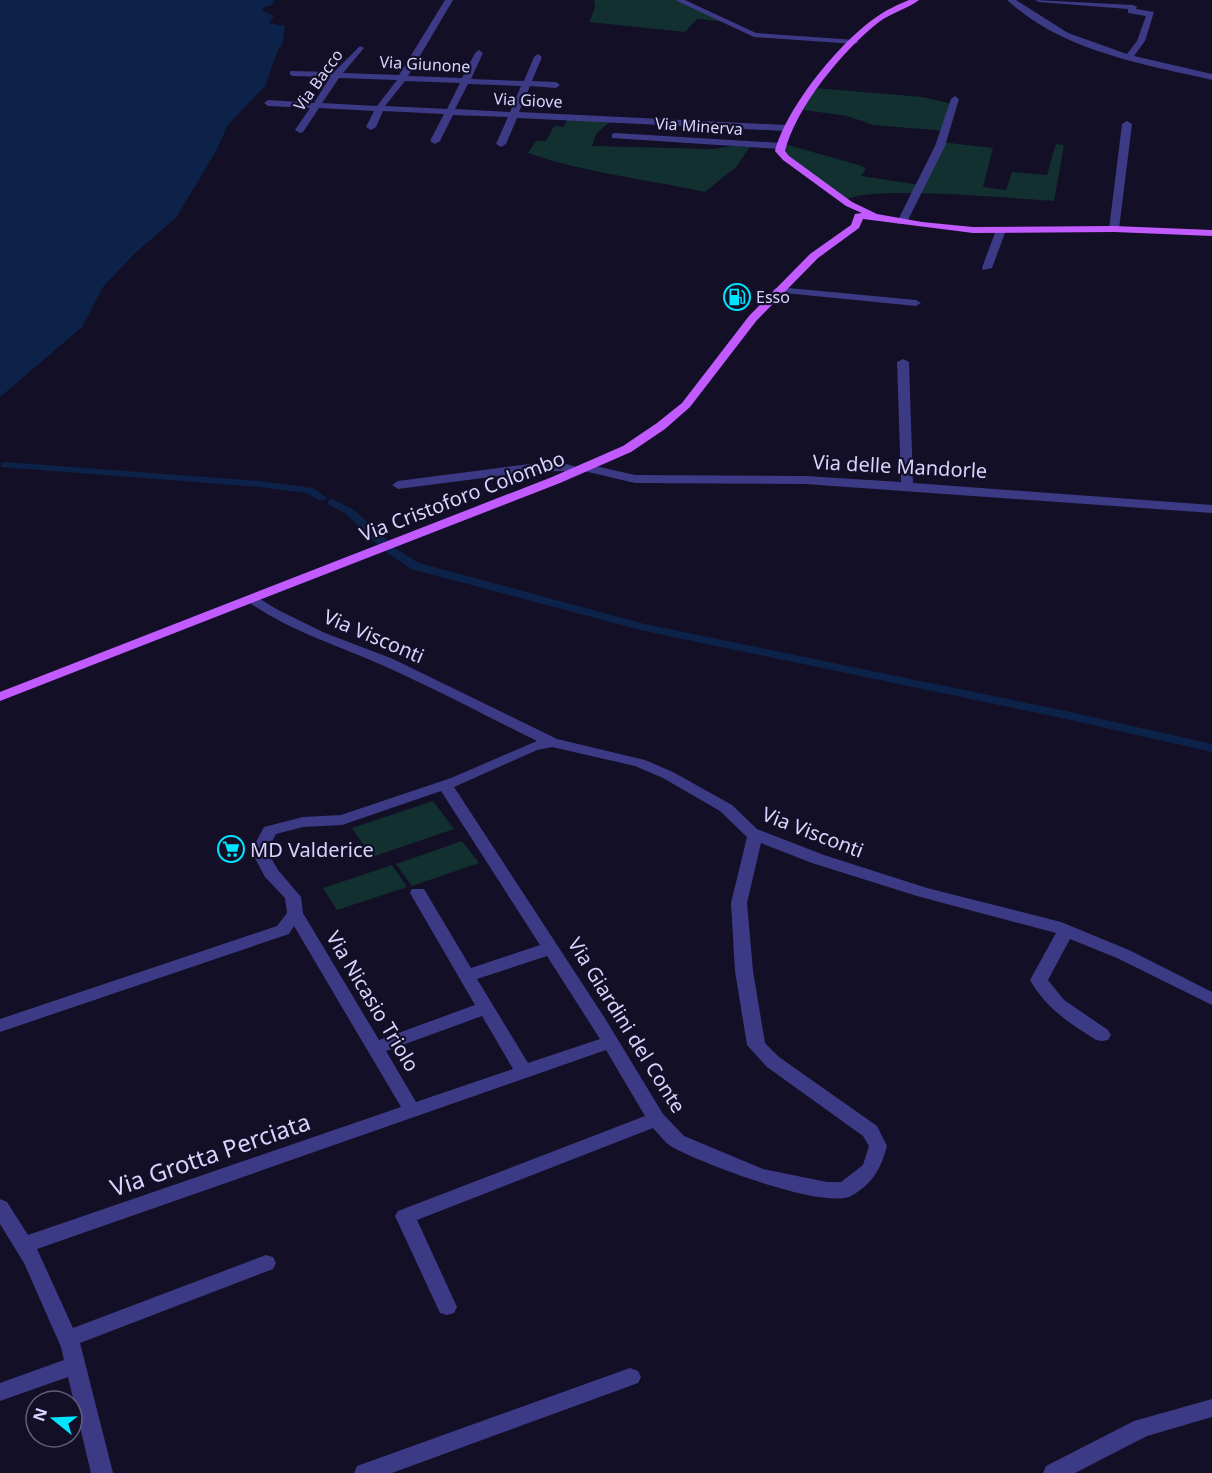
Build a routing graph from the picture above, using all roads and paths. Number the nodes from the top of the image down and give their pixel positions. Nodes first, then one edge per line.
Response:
1 (449, 0) edge
2 (679, 0) edge
3 (915, 0) edge
4 (1011, 0) edge
5 (1039, 0) edge
6 (1108, 2) edge
7 (855, 42) junction
8 (360, 48) dead end
9 (479, 53) dead end
10 (538, 57) dead end
11 (1129, 57) junction
12 (293, 73) dead end
13 (336, 75) junction
14 (1212, 77) edge
15 (403, 78) junction
16 (465, 81) junction
17 (527, 84) junction
18 (556, 86) dead end
19 (955, 99) dead end
20 (319, 102) junction
21 (268, 103) dead end
22 (383, 104) junction
23 (451, 110) junction
24 (515, 114) junction
25 (1127, 124) dead end
26 (371, 127) dead end
27 (786, 128) junction
28 (300, 130) dead end
29 (615, 136) dead end
30 (435, 141) dead end
31 (501, 144) dead end
32 (781, 146) junction
33 (849, 204) junction
34 (881, 219) junction
35 (857, 221) junction
36 (900, 221) junction
37 (1114, 229) junction
38 (1001, 230) junction
39 (1212, 233) edge
40 (987, 268) dead end
41 (778, 290) junction
42 (916, 303) dead end
43 (903, 362) dead end
44 (582, 470) junction
45 (398, 485) dead end
46 (907, 486) junction
47 (1212, 509) edge
48 (252, 598) junction
49 (0, 697) edge
50 (552, 742) junction
51 (445, 785) junction
52 (755, 835) junction
53 (418, 893) dead end
54 (295, 913) junction
55 (1065, 930) junction
56 (551, 948) junction
57 (467, 976) junction
58 (1212, 999) edge
59 (486, 1008) junction
60 (0, 1026) edge
61 (1102, 1035) dead end
62 (610, 1042) junction
63 (375, 1048) junction
64 (525, 1073) junction
65 (413, 1112) junction
66 (656, 1119) junction
67 (0, 1207) edge
68 (24, 1245) junction
69 (266, 1263) dead end
70 (447, 1307) dead end
71 (68, 1339) junction
72 (76, 1365) junction
73 (630, 1377) dead end
74 (0, 1392) edge
75 (1212, 1408) edge
76 (102, 1473) edge
77 (365, 1473) edge
78 (1054, 1473) edge

1 - 15 street
2 - 7 street
3 - 7 main road
4 - 11 street
5 - 6 street
6 - 11 street
7 - 27 main road
8 - 13 street, Via Bacco
9 - 16 street
10 - 17 street
11 - 14 street
12 - 13 street, Via Giunone
13 - 15 street, Via Giunone
13 - 20 street, Via Bacco
15 - 16 street, Via Giunone
15 - 22 street
16 - 17 street, Via Giunone
16 - 23 street
17 - 18 street, Via Giunone
17 - 24 street
19 - 36 street
20 - 21 street, Via Giove
20 - 22 street, Via Giove
20 - 28 street, Via Bacco
22 - 23 street, Via Giove
22 - 26 street
23 - 24 street, Via Giove
23 - 30 street
24 - 27 street, Via Giove
24 - 31 street
25 - 37 street
27 - 32 main road
29 - 32 street, Via Minerva
32 - 33 main road
33 - 34 main road
33 - 35 main road
34 - 35 main road
34 - 36 main road
35 - 41 main road, Via Cristoforo Colombo
36 - 38 main road
37 - 38 main road
37 - 39 main road
38 - 40 street
41 - 42 street
41 - 44 main road, Via Cristoforo Colombo
43 - 46 street
44 - 45 street, Via delle Mandorle
44 - 46 street, Via delle Mandorle
44 - 48 main road, Via Cristoforo Colombo
46 - 47 street, Via delle Mandorle
48 - 49 main road, Via Cristoforo Colombo
48 - 50 street, Via Visconti
50 - 51 street
50 - 52 street, Via Visconti
51 - 54 street, Via Nicasio Triolo
51 - 56 street, Via Giardini del Conte
52 - 55 street, Via Visconti
52 - 66 street, Via Giardini del Conte
53 - 57 street
54 - 60 street
54 - 63 street, Via Nicasio Triolo
55 - 58 street, Via Visconti
55 - 61 street
56 - 57 street
56 - 62 street, Via Giardini del Conte
57 - 59 street
59 - 63 street
59 - 64 street
62 - 64 street, Via Grotta Perciata
62 - 66 street, Via Giardini del Conte
63 - 65 street, Via Nicasio Triolo
64 - 65 street, Via Grotta Perciata
65 - 68 street, Via Grotta Perciata
66 - 70 street
67 - 68 street
68 - 71 street
69 - 71 street
71 - 72 street
72 - 74 street
72 - 76 street
73 - 77 street
75 - 78 street

